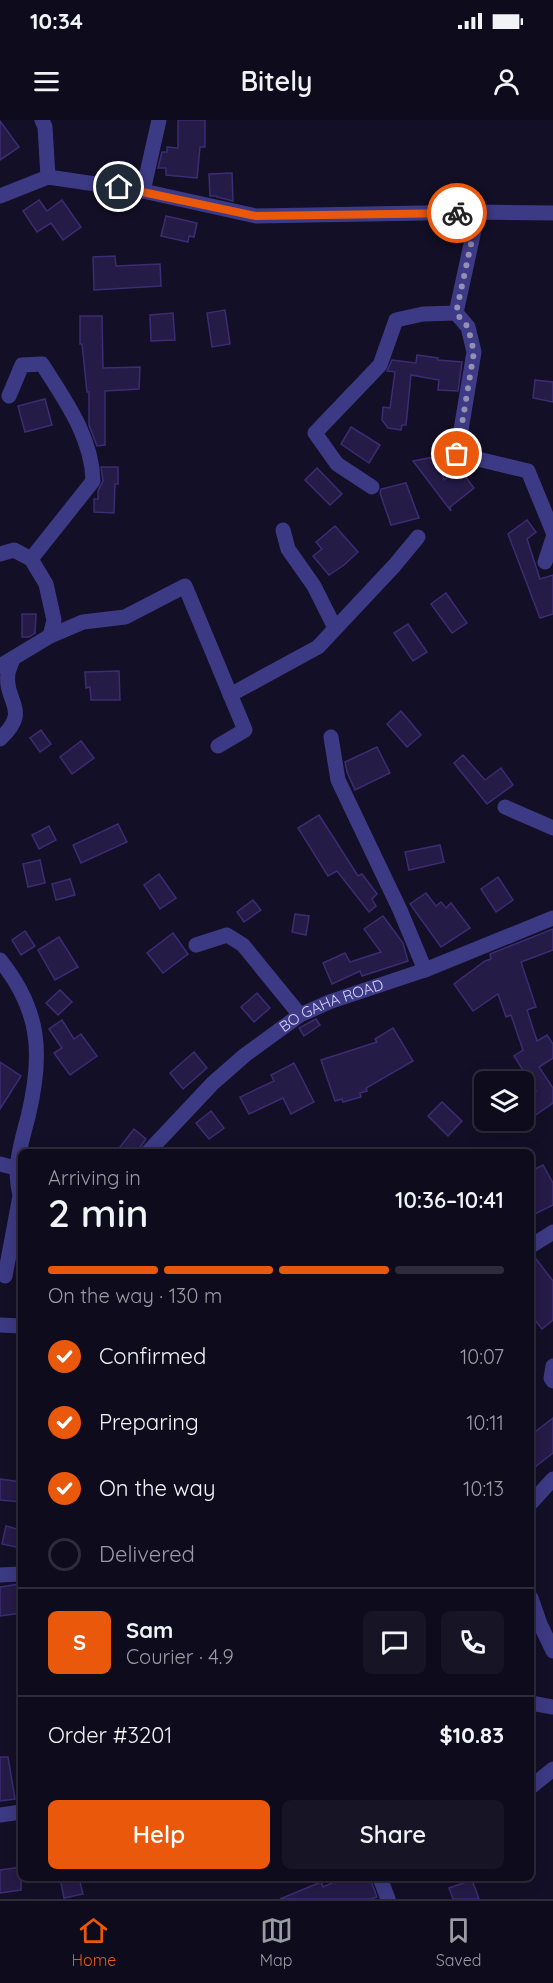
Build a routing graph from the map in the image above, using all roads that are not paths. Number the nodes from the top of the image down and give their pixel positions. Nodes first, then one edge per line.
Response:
1 (42, 120) edge
2 (159, 120) edge
3 (48, 177) junction
4 (143, 191) junction
5 (0, 196) edge
6 (478, 212) junction
7 (553, 213) edge
8 (456, 313) junction
9 (9, 396) dead end
10 (372, 487) dead end
11 (550, 515) edge
12 (282, 530) dead end
13 (553, 532) edge
14 (418, 537) dead end
15 (553, 538) edge
16 (0, 554) edge
17 (31, 559) junction
18 (545, 562) dead end
19 (335, 628) junction
20 (50, 636) junction
21 (6, 663) edge
22 (230, 695) junction
23 (331, 737) dead end
24 (0, 739) edge
25 (218, 746) dead end
26 (505, 807) dead end
27 (553, 828) edge
28 (553, 918) edge
29 (196, 945) dead end
30 (0, 960) edge
31 (425, 970) junction
32 (300, 1015) junction
33 (19, 1149) edge
34 (151, 1149) edge
35 (18, 1153) edge
36 (0, 1164) edge
37 (16, 1168) junction
38 (18, 1182) edge
39 (18, 1208) edge
40 (553, 1232) edge
41 (534, 1244) edge
42 (5, 1276) dead end
43 (0, 1325) edge
44 (18, 1326) edge
45 (553, 1366) edge
46 (553, 1381) edge
47 (553, 1479) edge
48 (534, 1500) edge
49 (18, 1574) edge
50 (0, 1575) edge
51 (534, 1607) edge
52 (553, 1651) edge
53 (534, 1704) edge
54 (553, 1707) edge
55 (553, 1769) edge
56 (534, 1785) edge
57 (18, 1812) edge
58 (0, 1815) edge
59 (381, 1881) edge
60 (388, 1899) edge

1 - 3 street
2 - 4 street
3 - 4 street
3 - 5 street
4 - 6 street
6 - 7 street
6 - 8 street
8 - 10 street
8 - 11 street
9 - 17 street
11 - 13 street
12 - 19 street
14 - 19 street
15 - 18 street
16 - 17 street
17 - 20 street
19 - 22 street
20 - 21 street
20 - 22 street
21 - 24 street
22 - 25 street
23 - 31 street
26 - 27 street
28 - 31 street, BO GAHA ROAD
29 - 32 street
30 - 33 street
31 - 32 street, BO GAHA ROAD
32 - 34 street, BO GAHA ROAD
35 - 37 street
36 - 37 street
37 - 38 street
39 - 42 street
40 - 41 street
43 - 44 street
45 - 46 street
47 - 48 street
49 - 50 street
51 - 52 street
53 - 54 street
55 - 56 street
57 - 58 street
59 - 60 street

